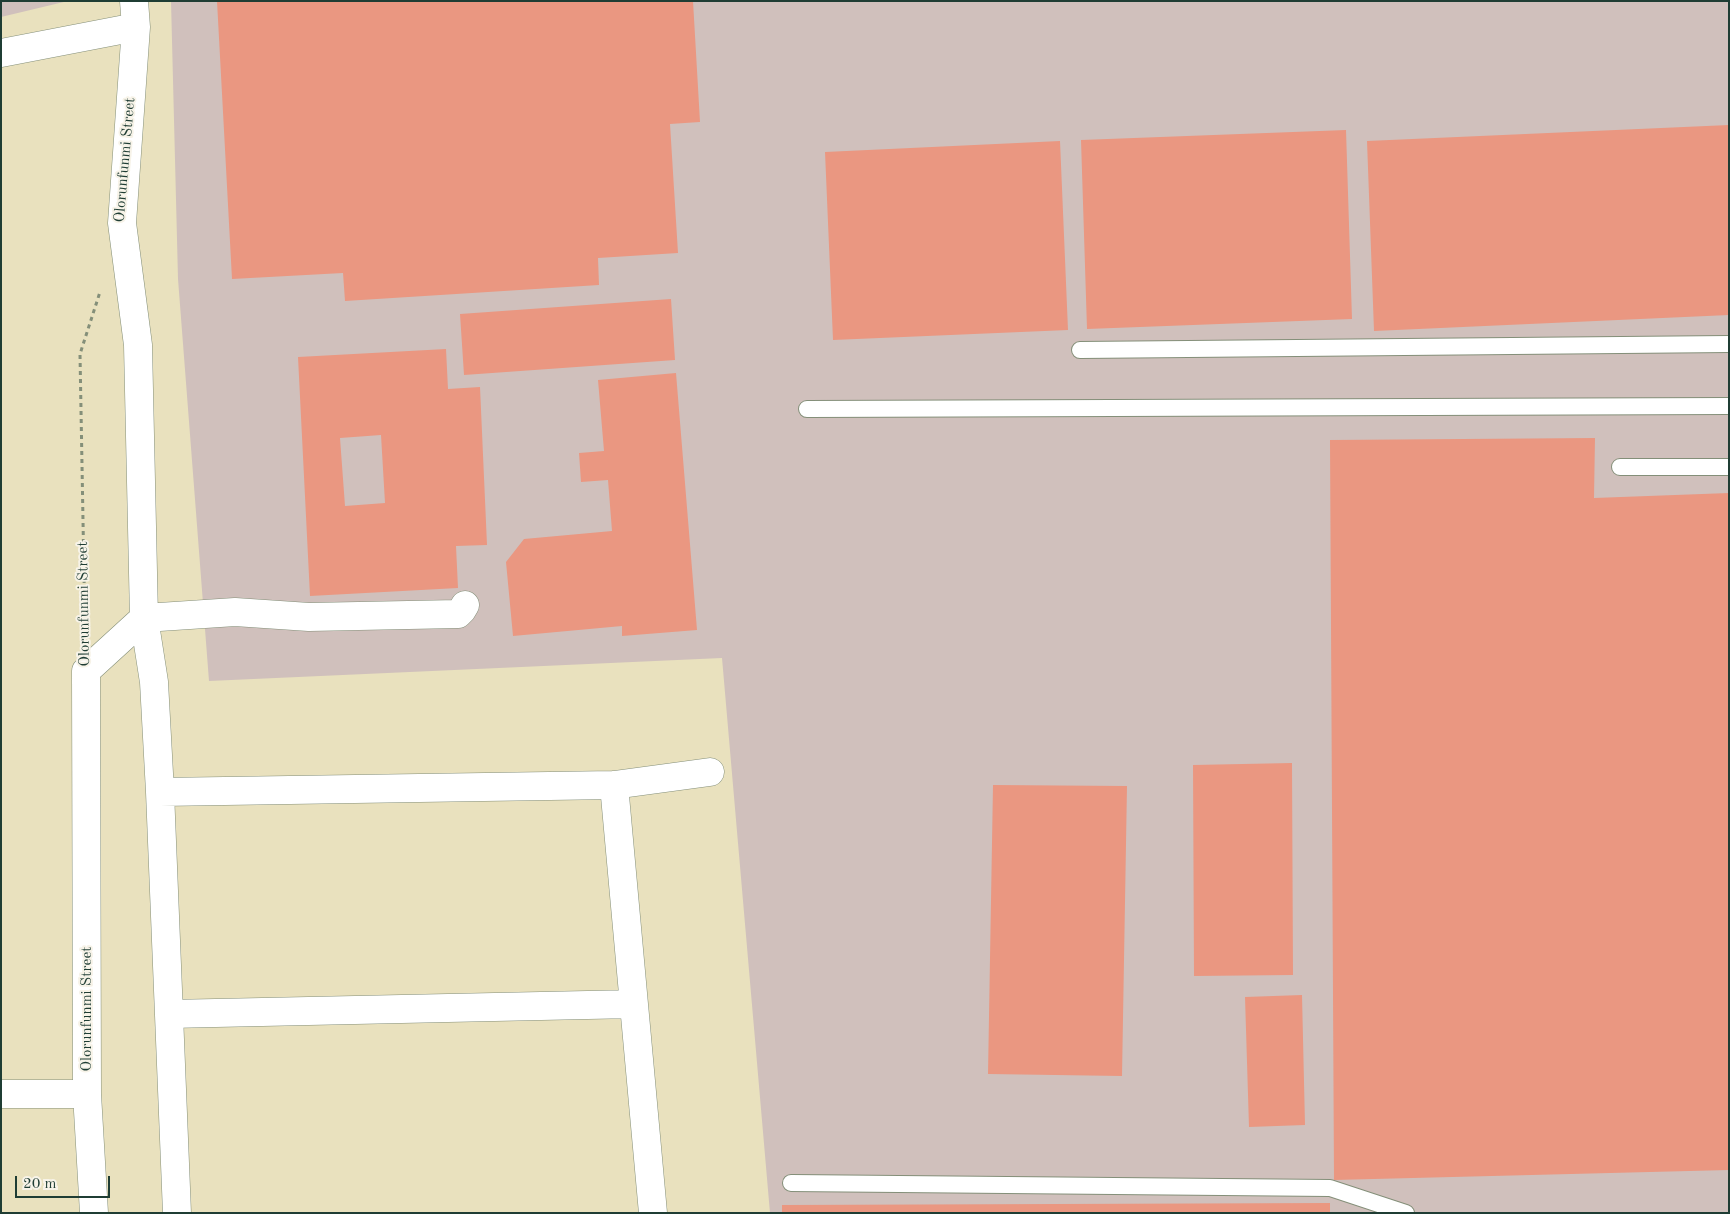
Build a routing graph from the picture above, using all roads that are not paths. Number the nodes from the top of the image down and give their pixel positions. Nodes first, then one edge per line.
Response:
1 (135, 14) edge
2 (1, 53) edge
3 (1729, 344) edge
4 (1080, 350) dead end
5 (1729, 406) edge
6 (808, 409) dead end
7 (1620, 467) dead end
8 (1729, 467) edge
9 (465, 605) dead end
10 (144, 618) junction
11 (710, 772) dead end
12 (614, 785) junction
13 (160, 792) junction
14 (634, 1004) junction
15 (169, 1014) junction
16 (1, 1094) edge
17 (87, 1094) junction
18 (791, 1184) dead end
19 (94, 1213) edge
20 (177, 1213) edge
21 (653, 1213) edge
22 (1406, 1213) edge

1 - 2 street
1 - 10 street, Olorunfunmi Street
3 - 4 lane
5 - 6 lane
7 - 8 lane
9 - 10 street
10 - 13 street, Olorunfunmi Street
10 - 17 street, Olorunfunmi Street
11 - 12 street
12 - 13 street
12 - 14 street
13 - 15 street, Olorunfunmi Street
14 - 15 street
14 - 21 street
15 - 20 street, Olorunfunmi Street
16 - 17 street
17 - 19 street, Olorunfunmi Street
18 - 22 lane

